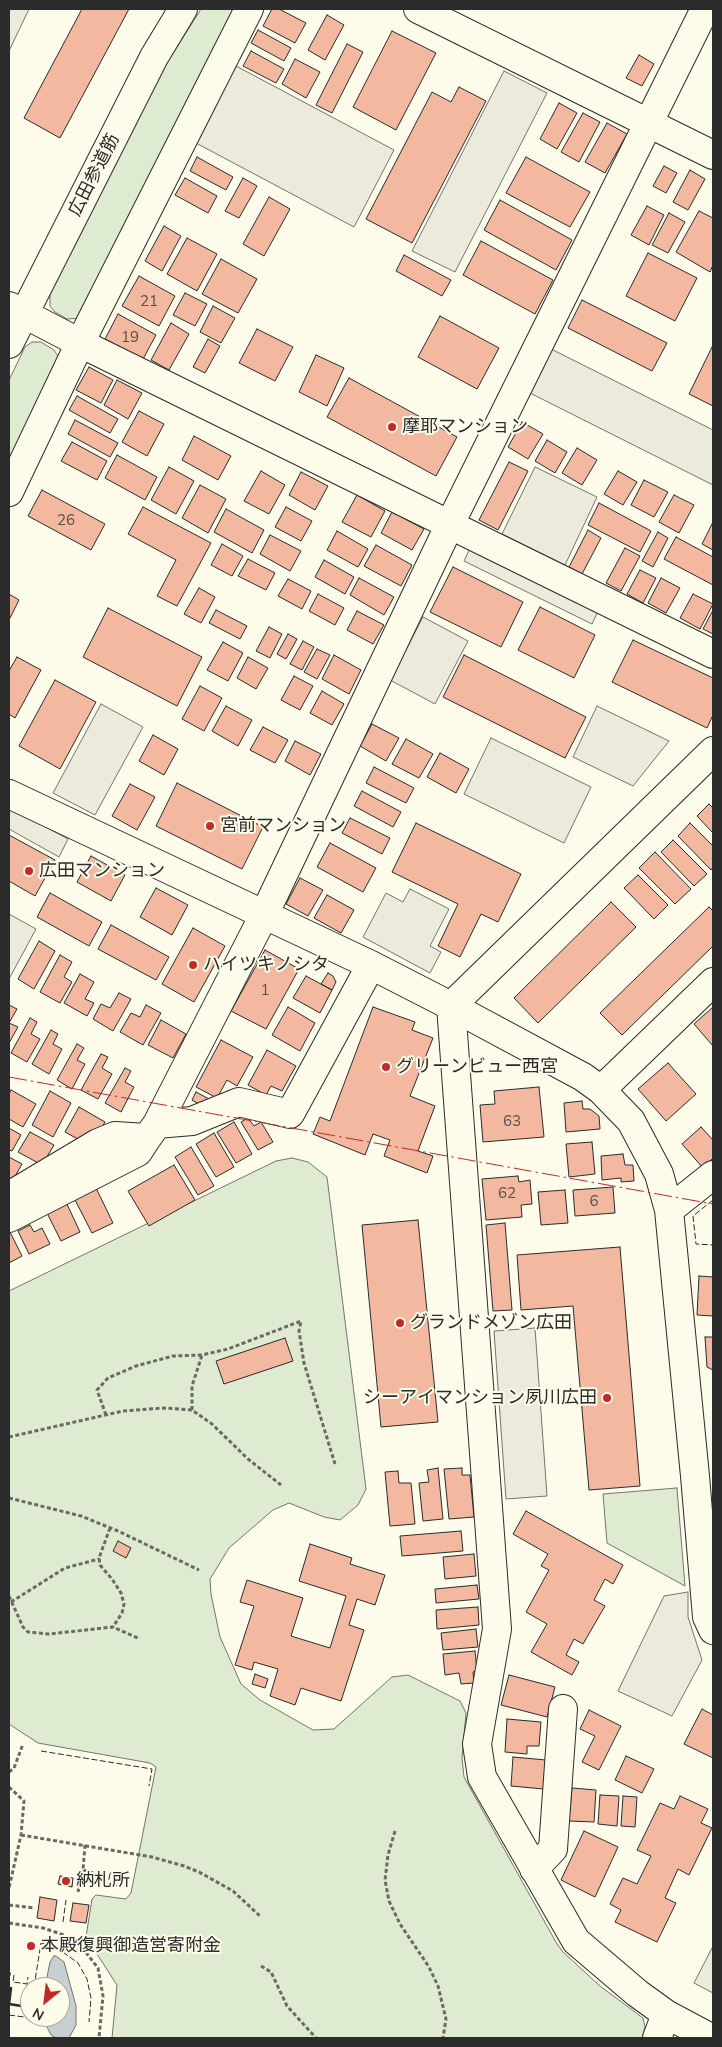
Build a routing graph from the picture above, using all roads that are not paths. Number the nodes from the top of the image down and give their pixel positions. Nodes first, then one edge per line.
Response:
1 (184, 9) edge
2 (249, 9) edge
3 (418, 9) edge
4 (705, 9) edge
5 (648, 124) junction
6 (713, 155) edge
7 (16, 310) edge
8 (80, 343) junction
9 (9, 344) edge
10 (9, 492) edge
11 (450, 524) junction
12 (713, 654) edge
13 (713, 751) edge
14 (9, 794) edge
15 (264, 915) junction
16 (371, 965) junction
17 (713, 982) edge
18 (451, 1006) junction
19 (601, 1090) junction
20 (152, 1131) junction
21 (713, 1175) edge
22 (9, 1207) edge
23 (668, 1210) junction
24 (713, 1630) edge
25 (563, 1709) dead end
26 (534, 1869) junction
27 (661, 2026) edge
28 (711, 2038) edge

1 - 7 street, 広田参道筋
2 - 8 street
3 - 5 street
4 - 5 street
5 - 6 street
5 - 11 street
7 - 8 street
7 - 9 street, 広田参道筋
8 - 10 street
8 - 11 street
11 - 12 street
11 - 15 street
13 - 18 street
14 - 15 street
15 - 16 street
15 - 20 street
16 - 18 street
16 - 20 street
17 - 19 street
18 - 19 street
18 - 26 street
19 - 23 street
20 - 22 street
21 - 23 street
23 - 24 street
25 - 26 street
26 - 27 street
27 - 28 street

